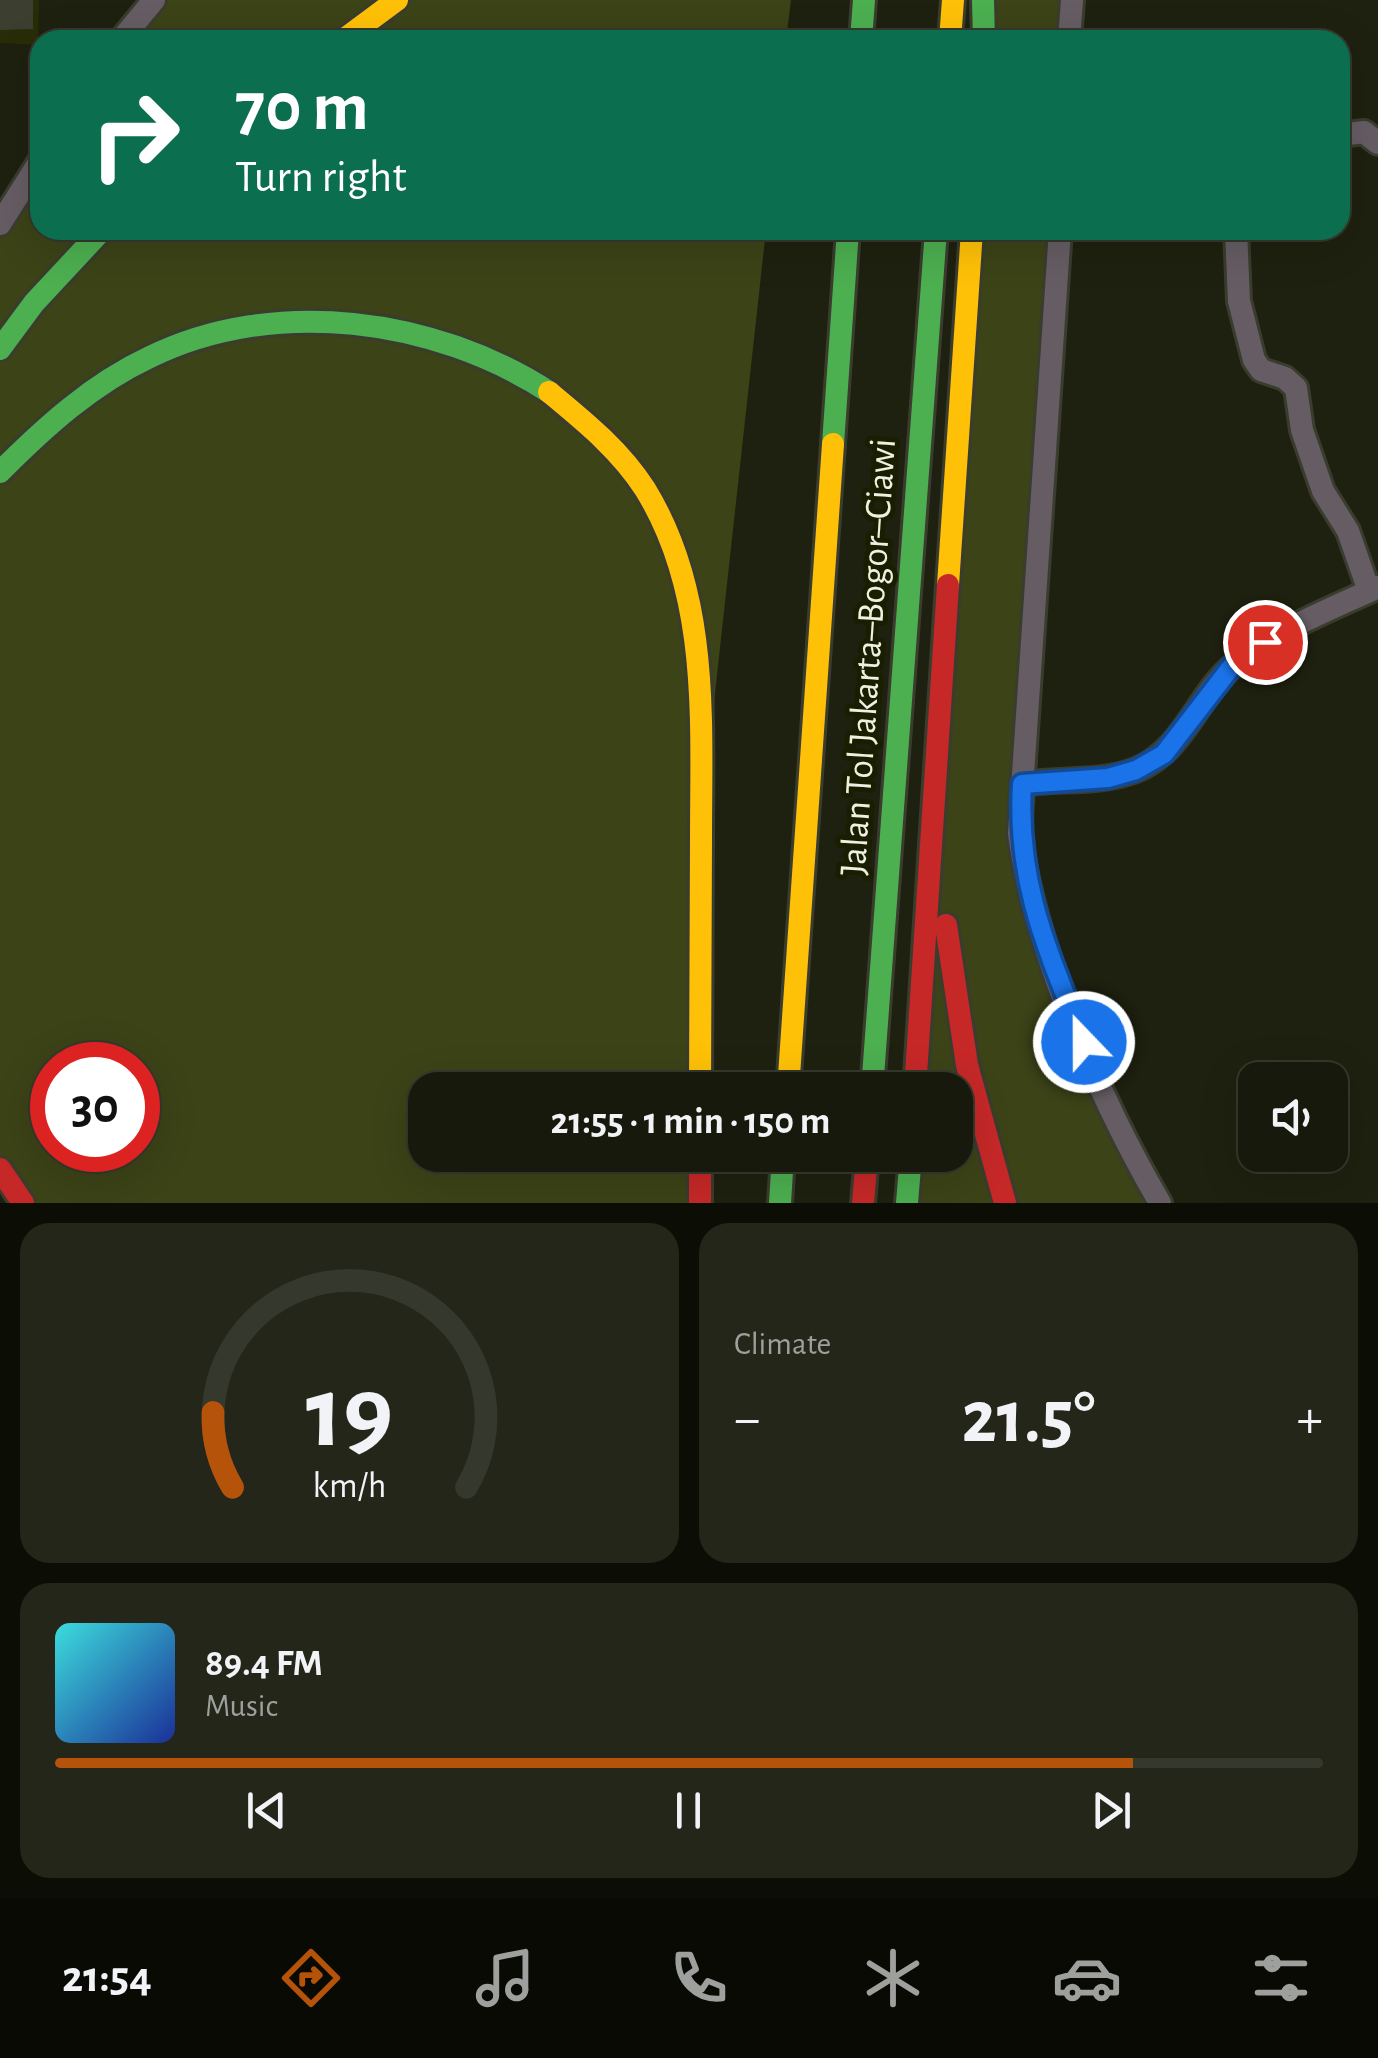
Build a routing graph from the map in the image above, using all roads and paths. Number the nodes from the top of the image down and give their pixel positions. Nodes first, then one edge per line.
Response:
1 (154, 0) edge
2 (397, 0) edge
3 (864, 0) edge
4 (953, 0) edge
5 (983, 0) edge
6 (1072, 0) edge
7 (128, 30) edge
8 (356, 30) edge
9 (862, 30) edge
10 (951, 30) edge
11 (984, 30) edge
12 (1070, 30) edge
13 (1350, 134) edge
14 (1378, 142) edge
15 (30, 177) edge
16 (0, 224) edge
17 (93, 240) edge
18 (847, 240) edge
19 (935, 240) edge
20 (971, 240) edge
21 (1059, 240) edge
22 (1236, 240) edge
23 (0, 350) edge
24 (0, 472) edge
25 (1373, 589) edge
26 (1022, 784) junction
27 (936, 786) junction
28 (700, 1072) edge
29 (789, 1072) edge
30 (873, 1072) edge
31 (916, 1072) edge
32 (0, 1169) edge
33 (700, 1172) edge
34 (783, 1172) edge
35 (866, 1172) edge
36 (910, 1172) edge
37 (23, 1203) edge
38 (700, 1203) edge
39 (780, 1203) edge
40 (863, 1203) edge
41 (908, 1203) edge
42 (1005, 1203) edge
43 (1160, 1203) edge

1 - 7 street
2 - 8 highway
3 - 9 highway
4 - 10 highway
5 - 11 highway
6 - 12 street
13 - 14 street
15 - 16 street
17 - 23 highway
18 - 29 highway, Jalan Tol Jakarta–Bogor–Ciawi
19 - 30 highway, Jalan Tol Jakarta–Bogor–Ciawi
20 - 27 highway
21 - 26 street
22 - 25 street
24 - 28 highway
25 - 26 street
26 - 43 street
27 - 31 highway
27 - 42 highway
32 - 37 highway
33 - 38 highway
34 - 39 highway
35 - 40 highway
36 - 41 highway

